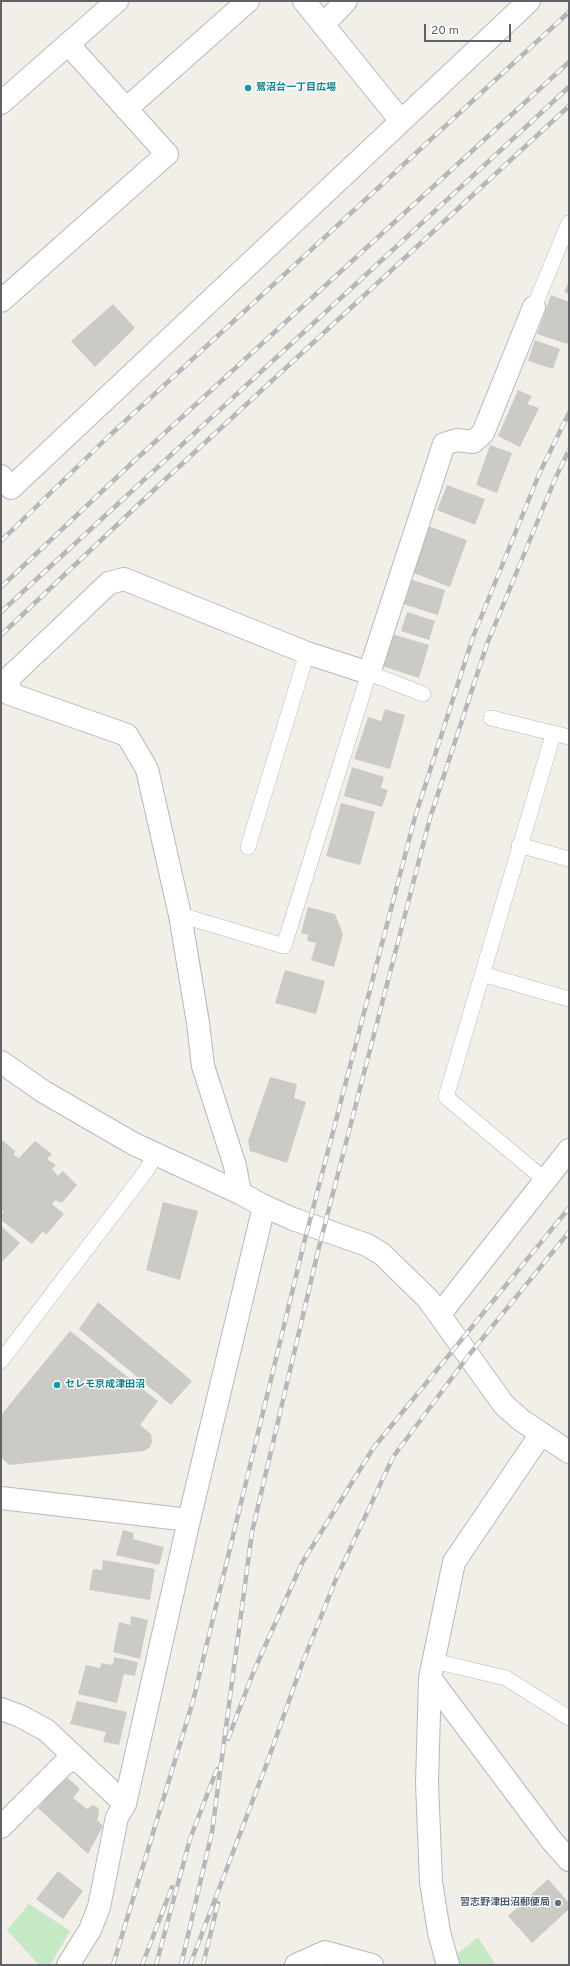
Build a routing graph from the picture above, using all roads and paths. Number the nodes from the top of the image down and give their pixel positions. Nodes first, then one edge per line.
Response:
1 (117, 1) edge
2 (248, 1) edge
3 (304, 1) edge
4 (346, 1) edge
5 (529, 1) edge
6 (323, 25) junction
7 (68, 44) junction
8 (1, 103) edge
9 (126, 109) junction
10 (401, 121) junction
11 (569, 223) edge
12 (1, 301) edge
13 (534, 307) joint
14 (1, 476) edge
15 (307, 653) junction
16 (369, 673) junction
17 (423, 694) dead end
18 (490, 718) dead end
19 (553, 734) junction
20 (569, 737) edge
21 (519, 845) junction
22 (248, 847) dead end
23 (569, 859) edge
24 (180, 914) junction
25 (482, 974) junction
26 (569, 999) edge
27 (1, 1062) edge
28 (569, 1150) edge
29 (156, 1154) junction
30 (545, 1180) junction
31 (240, 1193) junction
32 (264, 1206) junction
33 (440, 1314) junction
34 (1, 1361) edge
35 (541, 1434) junction
36 (569, 1452) edge
37 (1, 1498) edge
38 (189, 1520) junction
39 (432, 1670) junction
40 (1, 1708) edge
41 (569, 1718) edge
42 (75, 1758) junction
43 (125, 1804) junction
44 (1, 1827) edge
45 (569, 1860) edge
46 (68, 1965) edge
47 (296, 1965) edge
48 (372, 1965) edge
49 (448, 1965) edge

1 - 7 street
2 - 9 street
3 - 6 street
4 - 6 street
5 - 10 street
6 - 10 street
7 - 8 street
7 - 9 street
9 - 12 street
10 - 14 street
11 - 13 lane
13 - 16 street
15 - 16 street
15 - 22 lane
15 - 24 street
16 - 17 lane
16 - 24 lane
18 - 19 lane
19 - 20 lane
19 - 21 lane
21 - 23 lane
21 - 25 lane
24 - 31 street
25 - 26 lane
25 - 30 lane
27 - 29 street
28 - 30 street
29 - 31 street
29 - 34 lane
30 - 33 street
31 - 32 street
32 - 33 street
32 - 38 street
33 - 35 street
35 - 36 street
35 - 39 street
37 - 38 street
38 - 43 street
39 - 41 lane
39 - 45 street
39 - 49 street
40 - 42 street
42 - 43 street
42 - 44 street
43 - 46 street
47 - 48 street

